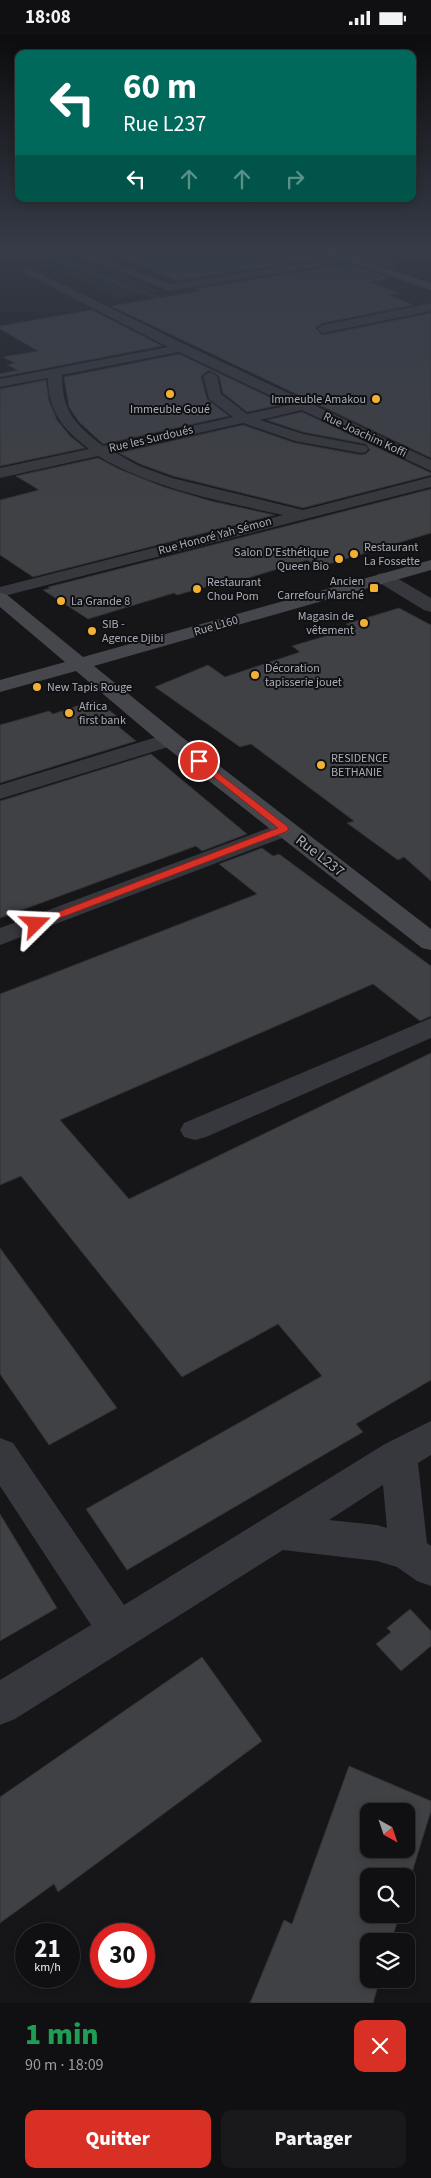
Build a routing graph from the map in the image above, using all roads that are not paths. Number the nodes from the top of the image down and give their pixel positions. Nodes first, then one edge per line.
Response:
1 (167, 342) edge
2 (181, 349) junction
3 (55, 373) junction
4 (210, 376) dead end
5 (0, 383) edge
6 (302, 406) junction
7 (244, 419) junction
8 (361, 449) dead end
9 (101, 451) junction
10 (431, 466) edge
11 (0, 473) edge
12 (431, 481) edge
13 (301, 514) junction
14 (431, 565) edge
15 (384, 578) junction
16 (0, 592) edge
17 (0, 598) edge
18 (431, 606) edge
19 (80, 664) junction
20 (0, 686) edge
21 (170, 739) junction
22 (0, 792) edge
23 (284, 829) junction
24 (0, 937) edge
25 (431, 942) edge
26 (431, 1027) edge
27 (195, 1130) dead end
28 (414, 1446) edge
29 (0, 1454) edge
30 (278, 1532) junction
31 (420, 1560) edge
32 (118, 1631) junction
33 (0, 1704) edge

1 - 2 street, Rue Joachim Koffi
2 - 3 street
2 - 6 street, Rue Joachim Koffi
3 - 5 street
3 - 9 street
4 - 7 street
6 - 7 street, Rue les Surdoués
6 - 10 street, Rue Joachim Koffi
7 - 8 street
7 - 9 street, Rue les Surdoués
9 - 11 street, Rue les Surdoués
9 - 13 street
12 - 13 street, Rue Honoré Yah Sémon
13 - 16 street, Rue Honoré Yah Sémon
14 - 15 street, Rue L160
15 - 18 street
15 - 19 street, Rue L160
17 - 19 street, Rue L237
19 - 20 street, Rue L160
19 - 21 street, Rue L237
21 - 22 street
21 - 23 street, Rue L237
23 - 24 street
23 - 25 street, Rue L237
26 - 27 street
28 - 30 street
28 - 31 street
29 - 32 street
30 - 31 street
30 - 32 street
32 - 33 street

